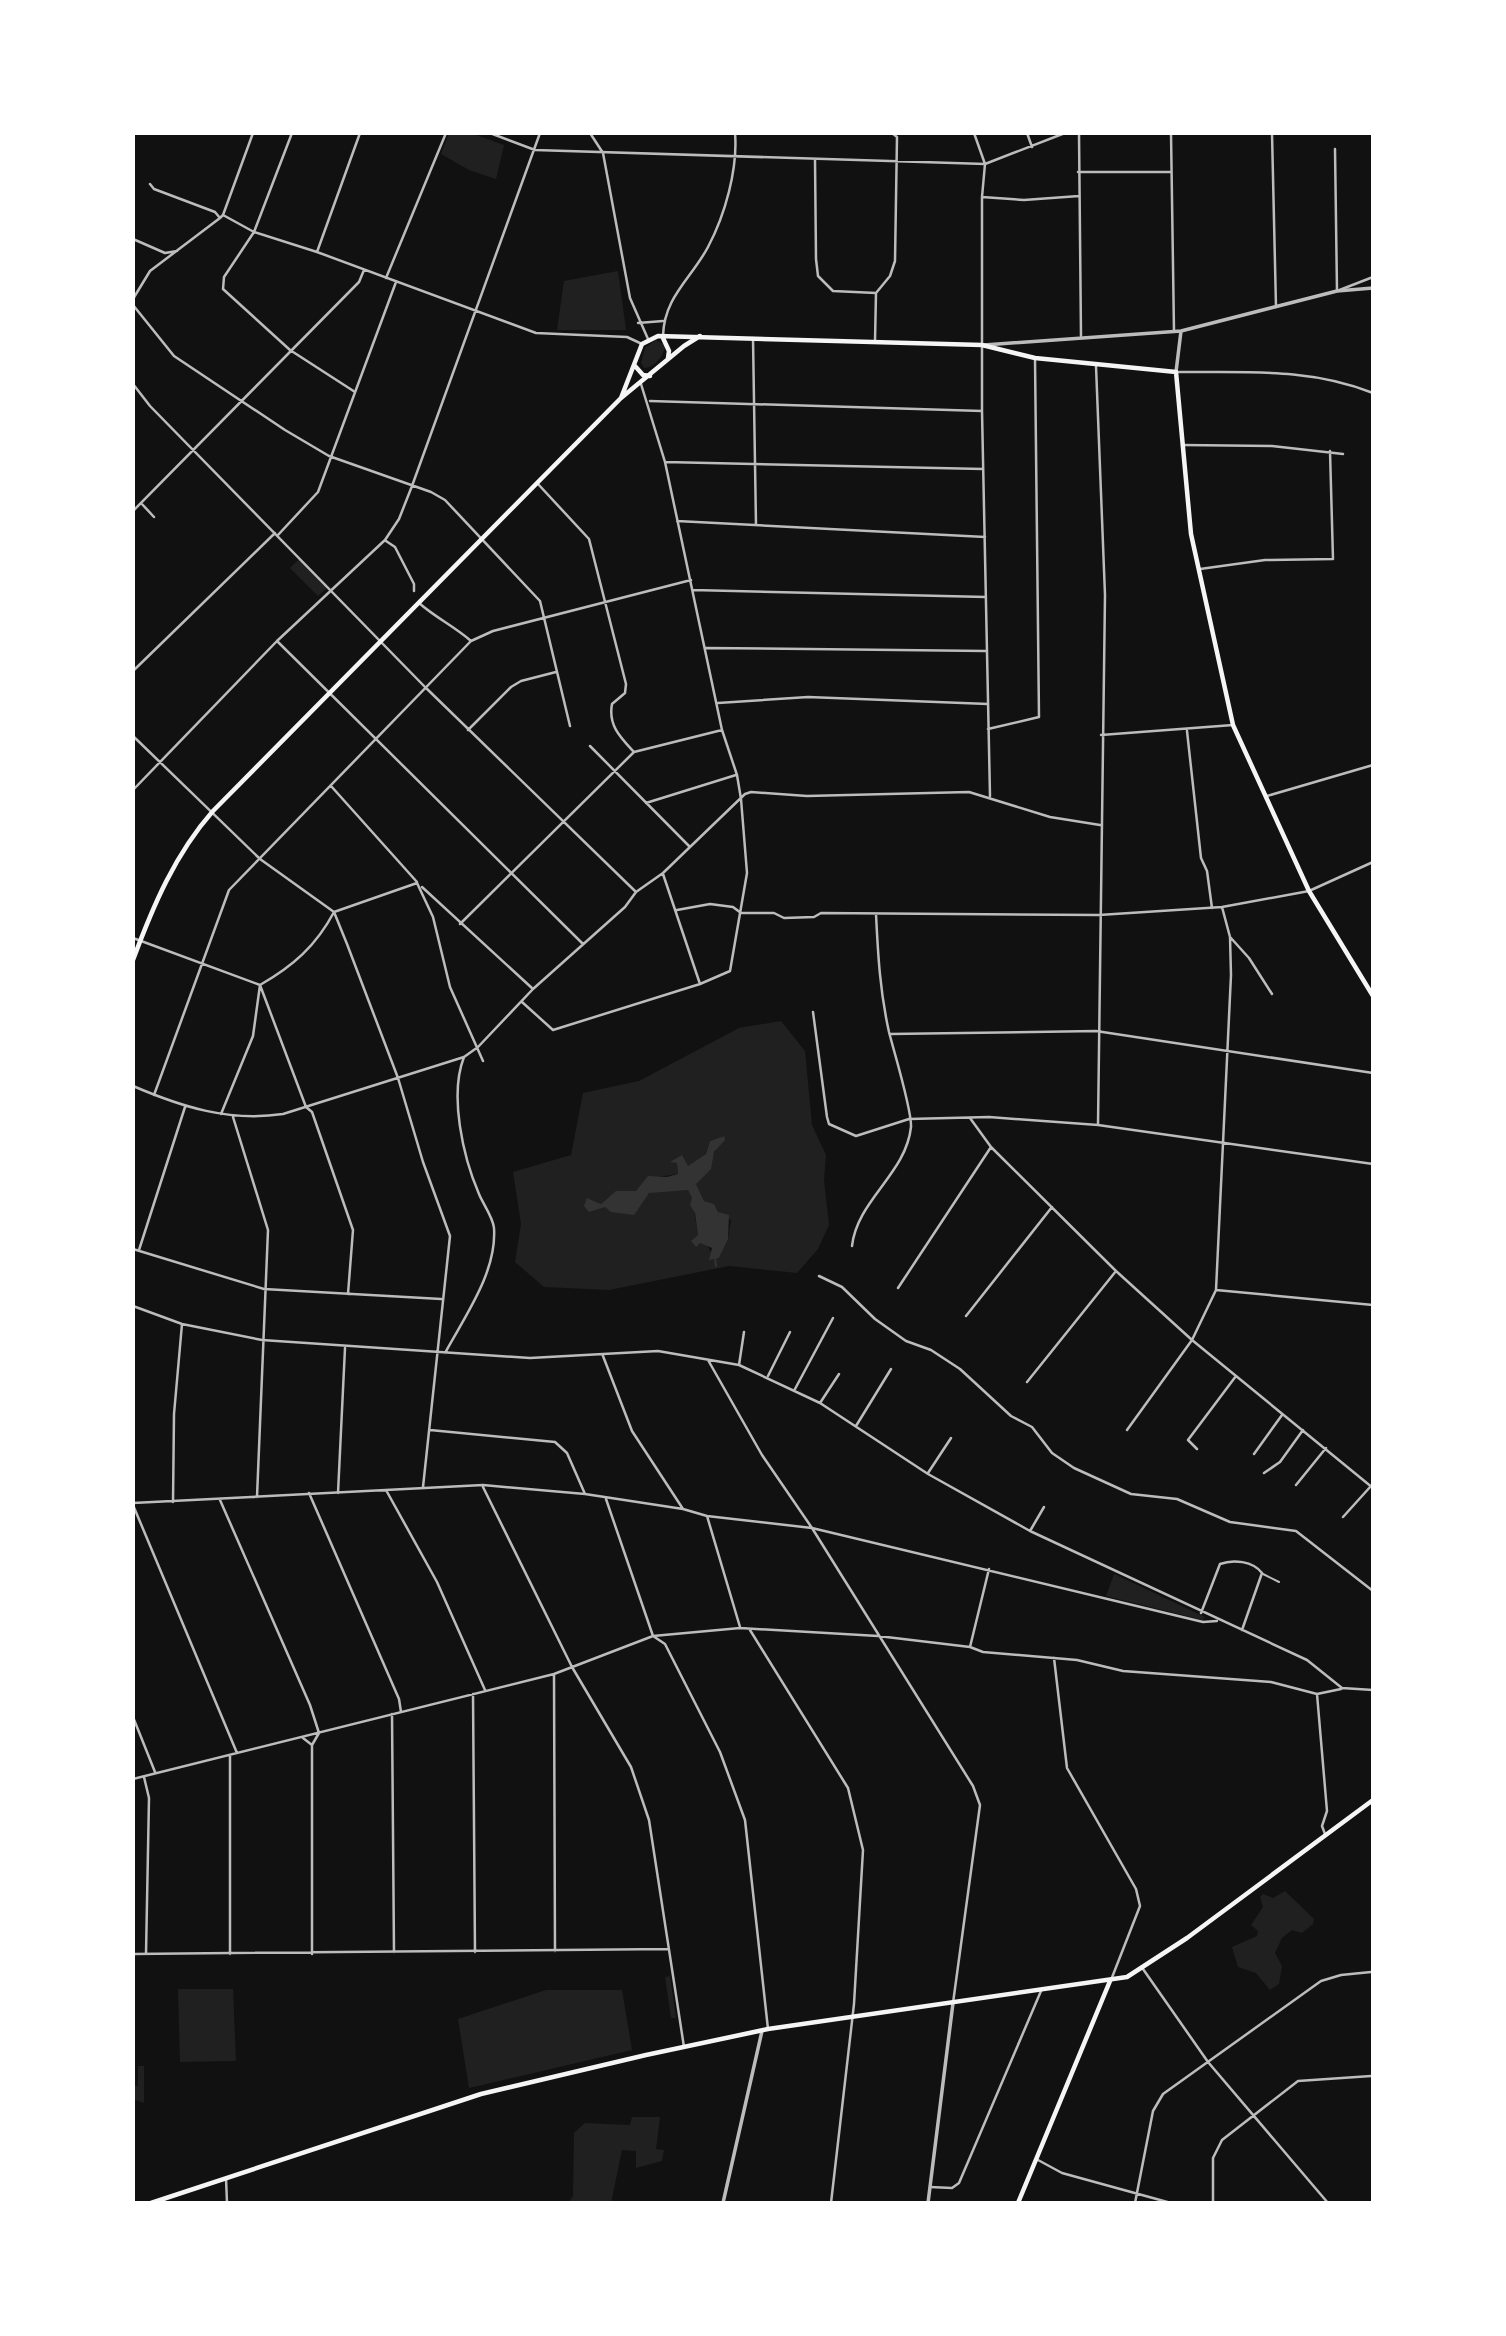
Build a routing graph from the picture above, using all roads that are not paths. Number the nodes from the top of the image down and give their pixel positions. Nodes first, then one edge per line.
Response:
1 (253, 133) edge
2 (292, 133) edge
3 (360, 133) edge
4 (446, 133) edge
5 (490, 133) edge
6 (540, 133) edge
7 (590, 133) edge
8 (735, 133) edge
9 (892, 133) edge
10 (974, 133) edge
11 (1027, 133) edge
12 (1065, 133) edge
13 (1079, 133) edge
14 (1171, 133) edge
15 (1272, 133) edge
16 (1032, 147) junction
17 (1335, 149) dead end
18 (534, 150) junction
19 (603, 153) junction
20 (737, 157) junction
21 (815, 160) junction
22 (899, 163) junction
23 (985, 164) junction
24 (1078, 172) junction
25 (1171, 172) junction
26 (150, 184) dead end
27 (1079, 196) junction
28 (982, 197) junction
29 (222, 217) junction
30 (254, 232) junction
31 (133, 239) edge
32 (180, 251) junction
33 (317, 252) junction
34 (364, 270) junction
35 (1373, 277) edge
36 (386, 278) junction
37 (396, 282) junction
38 (1373, 288) edge
39 (1337, 291) junction
40 (876, 293) junction
41 (133, 299) edge
42 (133, 305) edge
43 (1276, 307) junction
44 (476, 312) junction
45 (663, 321) junction
46 (638, 323) junction
47 (1174, 331) junction
48 (1181, 331) junction
49 (700, 336) junction
50 (1081, 336) junction
51 (663, 337) junction
52 (753, 338) junction
53 (648, 339) junction
54 (875, 341) junction
55 (642, 344) junction
56 (982, 345) junction
57 (289, 350) junction
58 (668, 358) junction
59 (1035, 358) junction
60 (635, 366) junction
61 (1096, 366) junction
62 (1175, 372) junction
63 (650, 376) junction
64 (133, 384) edge
65 (641, 384) junction
66 (138, 390) junction
67 (355, 391) junction
68 (1373, 393) edge
69 (133, 395) edge
70 (621, 398) junction
71 (648, 401) junction
72 (242, 403) junction
73 (752, 403) junction
74 (982, 411) junction
75 (1182, 445) junction
76 (196, 450) junction
77 (1330, 451) junction
78 (1343, 454) dead end
79 (329, 456) junction
80 (665, 462) junction
81 (755, 464) junction
82 (983, 469) junction
83 (538, 484) junction
84 (412, 486) junction
85 (141, 503) junction
86 (133, 511) edge
87 (154, 517) dead end
88 (677, 522) junction
89 (756, 526) junction
90 (276, 534) junction
91 (985, 537) junction
92 (483, 539) junction
93 (385, 540) junction
94 (1199, 569) junction
95 (691, 580) junction
96 (330, 590) junction
97 (694, 590) junction
98 (414, 591) dead end
99 (986, 597) junction
100 (419, 603) junction
101 (607, 603) junction
102 (545, 617) junction
103 (277, 641) junction
104 (380, 641) junction
105 (471, 641) junction
106 (706, 648) junction
107 (987, 651) junction
108 (133, 671) edge
109 (557, 672) junction
110 (425, 687) junction
111 (329, 693) junction
112 (717, 703) junction
113 (988, 704) junction
114 (1233, 725) junction
115 (570, 726) dead end
116 (988, 729) junction
117 (468, 730) junction
118 (722, 730) junction
119 (1187, 731) junction
120 (1101, 735) junction
121 (133, 736) edge
122 (376, 739) junction
123 (590, 746) dead end
124 (634, 752) junction
125 (160, 761) junction
126 (1373, 765) edge
127 (616, 771) junction
128 (737, 775) junction
129 (330, 785) junction
130 (133, 790) edge
131 (990, 796) junction
132 (1264, 797) junction
133 (741, 799) junction
134 (646, 803) junction
135 (213, 811) junction
136 (566, 822) junction
137 (1100, 825) junction
138 (690, 846) junction
139 (260, 859) junction
140 (1373, 862) edge
141 (510, 873) junction
142 (663, 873) junction
143 (417, 883) junction
144 (1309, 891) junction
145 (636, 892) junction
146 (1222, 907) junction
147 (1212, 908) junction
148 (677, 910) junction
149 (334, 912) junction
150 (741, 913) junction
151 (876, 915) junction
152 (1099, 915) junction
153 (460, 924) junction
154 (1230, 937) junction
155 (133, 938) edge
156 (140, 940) junction
157 (584, 945) junction
158 (133, 960) edge
159 (202, 965) junction
160 (700, 984) junction
161 (260, 985) junction
162 (533, 989) junction
163 (1272, 994) dead end
164 (1373, 996) edge
165 (522, 1001) junction
166 (813, 1012) dead end
167 (1097, 1031) junction
168 (890, 1034) junction
169 (478, 1048) junction
170 (1226, 1053) junction
171 (464, 1057) junction
172 (483, 1061) dead end
173 (1373, 1073) edge
174 (398, 1078) junction
175 (133, 1086) edge
176 (154, 1095) junction
177 (185, 1107) junction
178 (306, 1107) junction
179 (221, 1114) junction
180 (233, 1117) junction
181 (970, 1118) junction
182 (909, 1119) junction
183 (1098, 1125) junction
184 (1222, 1141) junction
185 (991, 1147) junction
186 (1373, 1164) edge
187 (1052, 1207) junction
188 (852, 1246) dead end
189 (133, 1249) edge
190 (139, 1250) junction
191 (1116, 1271) junction
192 (819, 1276) dead end
193 (898, 1287) dead end
194 (264, 1289) junction
195 (1216, 1290) junction
196 (348, 1294) junction
197 (441, 1299) junction
198 (1373, 1305) edge
199 (133, 1306) edge
200 (966, 1316) dead end
201 (833, 1318) dead end
202 (182, 1324) junction
203 (744, 1332) dead end
204 (790, 1332) dead end
205 (262, 1340) junction
206 (1192, 1340) junction
207 (345, 1348) junction
208 (438, 1352) junction
209 (445, 1353) junction
210 (603, 1356) junction
211 (708, 1360) junction
212 (739, 1365) junction
213 (891, 1368) dead end
214 (839, 1374) dead end
215 (1236, 1376) junction
216 (768, 1377) junction
217 (1027, 1382) dead end
218 (794, 1390) junction
219 (820, 1403) junction
220 (1282, 1415) junction
221 (856, 1426) junction
222 (430, 1430) junction
223 (1127, 1430) dead end
224 (1303, 1430) junction
225 (951, 1438) dead end
226 (1326, 1448) junction
227 (1197, 1449) dead end
228 (1254, 1454) dead end
229 (1264, 1473) dead end
230 (928, 1474) junction
231 (1296, 1485) dead end
232 (482, 1486) junction
233 (1372, 1487) edge
234 (424, 1488) junction
235 (386, 1490) junction
236 (309, 1493) junction
237 (338, 1493) junction
238 (585, 1494) junction
239 (257, 1497) junction
240 (606, 1499) junction
241 (220, 1500) junction
242 (173, 1502) junction
243 (133, 1504) edge
244 (1044, 1507) dead end
245 (683, 1509) junction
246 (707, 1516) junction
247 (1343, 1517) dead end
248 (812, 1528) junction
249 (1030, 1531) junction
250 (989, 1569) junction
251 (1262, 1573) junction
252 (1279, 1582) dead end
253 (1373, 1591) edge
254 (1201, 1613) junction
255 (1219, 1621) junction
256 (740, 1628) junction
257 (750, 1630) junction
258 (1241, 1630) junction
259 (653, 1636) junction
260 (878, 1636) junction
261 (971, 1647) junction
262 (1054, 1658) junction
263 (572, 1667) junction
264 (554, 1674) junction
265 (1342, 1688) junction
266 (1373, 1690) edge
267 (485, 1691) junction
268 (473, 1694) junction
269 (1317, 1694) junction
270 (401, 1712) junction
271 (392, 1714) junction
272 (133, 1717) edge
273 (319, 1733) junction
274 (302, 1737) junction
275 (312, 1745) junction
276 (237, 1754) junction
277 (230, 1756) junction
278 (156, 1773) junction
279 (144, 1777) junction
280 (133, 1780) edge
281 (1373, 1800) edge
282 (1325, 1835) junction
283 (1373, 1912) edge
284 (668, 1949) junction
285 (555, 1951) junction
286 (394, 1952) junction
287 (475, 1952) junction
288 (133, 1954) edge
289 (146, 1954) junction
290 (230, 1954) junction
291 (312, 1954) junction
292 (1143, 1969) junction
293 (1371, 1972) junction
294 (1110, 1981) junction
295 (1041, 1991) junction
296 (953, 2003) junction
297 (853, 2016) junction
298 (768, 2029) junction
299 (762, 2031) junction
300 (684, 2047) junction
301 (1208, 2062) junction
302 (1372, 2076) edge
303 (1252, 2117) junction
304 (1035, 2158) junction
305 (1373, 2166) edge
306 (226, 2178) junction
307 (930, 2187) junction
308 (1137, 2193) junction
309 (151, 2203) edge
310 (227, 2203) edge
311 (723, 2203) edge
312 (831, 2203) edge
313 (928, 2203) edge
314 (1018, 2203) edge
315 (1135, 2203) edge
316 (1171, 2203) edge
317 (1213, 2203) edge
318 (1328, 2203) edge

1 - 29 street
2 - 30 street
3 - 33 street
4 - 36 street
5 - 18 street
6 - 18 street
7 - 19 street
8 - 20 street
9 - 22 street
10 - 23 street
11 - 16 street
12 - 16 street
13 - 24 street
14 - 25 street
15 - 43 street
16 - 23 street
17 - 39 street
18 - 19 street
18 - 44 street
19 - 20 street
19 - 46 street
20 - 21 street
20 - 45 street
21 - 22 street
21 - 40 street
22 - 23 street
22 - 40 street
23 - 28 street
24 - 25 street
24 - 27 street
25 - 47 street
26 - 29 street
27 - 28 street
27 - 50 street
28 - 56 street
29 - 30 street
29 - 32 street
30 - 33 street
30 - 57 street
31 - 32 street
32 - 41 street
33 - 34 street
34 - 36 street
34 - 57 street
35 - 39 street
36 - 37 street
37 - 44 street
37 - 67 street
38 - 39 street
39 - 43 street
40 - 54 street
42 - 72 street
43 - 48 street
44 - 55 street
44 - 84 street
45 - 46 street
45 - 51 street
46 - 53 street
47 - 48 street
47 - 50 street
48 - 62 street
49 - 51 main road
49 - 52 main road
49 - 58 main road
50 - 56 street
51 - 53 main road
51 - 58 main road
52 - 54 main road
52 - 73 street
53 - 55 main road
54 - 56 main road
55 - 60 main road
56 - 59 main road
56 - 74 street
57 - 67 street
57 - 72 street
58 - 63 main road
59 - 61 main road
59 - 116 street
60 - 63 main road
60 - 70 main road
61 - 62 main road
61 - 120 street
62 - 68 street
62 - 75 main road
63 - 65 main road
64 - 66 street
65 - 70 main road
65 - 71 street
66 - 69 street
66 - 76 street
67 - 79 street
70 - 83 main road
71 - 73 street
71 - 80 street
72 - 76 street
72 - 79 street
73 - 74 street
73 - 81 street
74 - 82 street
75 - 77 street
75 - 94 main road
76 - 85 street
76 - 90 street
77 - 78 street
77 - 94 street
79 - 84 street
79 - 90 street
80 - 81 street
80 - 88 street
81 - 82 street
81 - 89 street
82 - 91 street
83 - 92 main road
83 - 101 street
84 - 92 street
84 - 93 street
85 - 86 street
85 - 87 street
88 - 89 street
88 - 95 street
89 - 91 street
90 - 96 street
90 - 108 street
91 - 99 street
92 - 100 main road
92 - 102 street
93 - 96 street
93 - 98 street
94 - 114 main road
95 - 97 street
95 - 101 street
96 - 103 street
96 - 104 street
97 - 99 street
97 - 106 street
99 - 107 street
100 - 104 main road
100 - 105 street
101 - 102 street
101 - 124 street
102 - 105 street
102 - 109 street
103 - 111 street
103 - 125 street
104 - 110 street
104 - 111 main road
105 - 110 street
106 - 107 street
106 - 112 street
107 - 113 street
109 - 115 street
109 - 117 street
110 - 117 street
110 - 122 street
111 - 122 street
111 - 135 main road
112 - 113 street
112 - 118 street
113 - 116 street
114 - 119 street
114 - 132 main road
116 - 131 street
117 - 136 street
118 - 124 street
118 - 128 street
119 - 120 street
119 - 147 street
120 - 137 street
121 - 125 street
122 - 129 street
122 - 141 street
123 - 127 street
124 - 127 street
125 - 130 street
125 - 135 street
126 - 132 street
127 - 134 street
127 - 136 street
128 - 133 street
128 - 134 street
129 - 139 street
129 - 143 street
131 - 133 street
131 - 137 street
132 - 144 main road
133 - 138 street
133 - 150 street
134 - 138 street
135 - 139 street
135 - 156 main road
136 - 141 street
136 - 145 street
137 - 152 street
138 - 142 street
139 - 149 street
139 - 159 street
140 - 144 street
141 - 153 street
141 - 157 street
142 - 145 street
142 - 148 street
143 - 149 street
143 - 153 street
143 - 169 street
144 - 146 street
144 - 164 main road
145 - 157 street
146 - 147 street
146 - 154 street
147 - 152 street
148 - 150 street
148 - 160 street
149 - 161 street
149 - 174 street
150 - 151 street
150 - 160 street
151 - 152 street
151 - 168 street
152 - 167 street
153 - 162 street
154 - 163 street
154 - 170 street
155 - 156 street
156 - 158 main road
156 - 159 street
157 - 162 street
159 - 161 street
159 - 176 street
160 - 165 street
161 - 178 street
161 - 179 street
162 - 165 street
165 - 169 street
166 - 182 street
167 - 168 street
167 - 170 street
167 - 183 street
168 - 182 street
169 - 171 street
169 - 172 street
170 - 173 street
170 - 184 street
171 - 174 street
171 - 209 street
174 - 178 street
174 - 197 street
175 - 176 street
176 - 177 street
177 - 179 street
177 - 190 street
178 - 180 street
178 - 196 street
179 - 180 street
180 - 194 street
181 - 182 street
181 - 183 street
181 - 185 street
182 - 188 street
183 - 184 street
184 - 186 street
184 - 195 street
185 - 187 street
185 - 193 street
187 - 191 street
187 - 200 street
189 - 190 street
190 - 194 street
191 - 206 street
191 - 217 street
192 - 253 street
194 - 196 street
194 - 205 street
195 - 198 street
195 - 206 street
196 - 197 street
197 - 208 street
199 - 202 street
201 - 218 street
202 - 205 street
202 - 242 street
203 - 212 street
204 - 216 street
205 - 207 street
205 - 239 street
206 - 215 street
206 - 223 street
207 - 208 street
207 - 237 street
208 - 209 street
208 - 222 street
209 - 210 street
210 - 211 street
210 - 245 street
211 - 212 street
211 - 248 street
212 - 216 street
213 - 221 street
214 - 219 street
215 - 220 street
215 - 227 street
216 - 218 street
218 - 219 street
219 - 221 street
220 - 224 street
220 - 228 street
221 - 230 street
222 - 234 street
222 - 238 street
224 - 226 street
224 - 229 street
225 - 230 street
226 - 231 street
226 - 233 street
230 - 249 street
232 - 234 street
232 - 238 street
232 - 263 street
233 - 247 street
234 - 235 street
235 - 237 street
235 - 267 street
236 - 237 street
236 - 239 street
236 - 270 street
238 - 240 street
239 - 241 street
240 - 245 street
240 - 259 street
241 - 242 street
241 - 273 street
242 - 243 street
243 - 276 street
244 - 249 street
245 - 246 street
246 - 248 street
246 - 256 street
248 - 250 street
248 - 260 street
249 - 254 street
250 - 255 street
250 - 261 street
251 - 252 lane
251 - 254 street
251 - 258 street
254 - 255 street
255 - 258 street
256 - 257 street
256 - 259 street
257 - 260 street
257 - 297 street
258 - 265 street
259 - 263 street
259 - 298 street
260 - 261 street
260 - 296 street
261 - 262 street
262 - 269 street
262 - 294 street
263 - 264 street
263 - 284 street
264 - 267 street
264 - 285 street
265 - 266 street
265 - 269 street
267 - 268 street
268 - 270 street
268 - 287 street
269 - 282 street
270 - 271 street
271 - 273 street
271 - 286 street
272 - 278 street
273 - 274 street
273 - 275 street
274 - 275 street
274 - 276 street
275 - 291 street
276 - 277 street
277 - 278 street
277 - 290 street
278 - 279 street
279 - 280 street
279 - 289 street
281 - 282 main road
282 - 292 main road
283 - 293 street
284 - 285 street
284 - 300 street
285 - 287 street
286 - 287 street
286 - 291 street
288 - 289 street
289 - 290 street
290 - 291 street
292 - 294 main road
292 - 301 street
293 - 301 street
293 - 302 street
294 - 295 main road
294 - 304 main road
295 - 296 main road
295 - 307 street
296 - 297 main road
296 - 307 street
297 - 298 main road
297 - 312 street
298 - 299 main road
299 - 300 main road
299 - 311 street
300 - 306 main road
301 - 303 street
301 - 308 street
302 - 303 street
302 - 305 street
303 - 317 street
303 - 318 street
304 - 308 street
304 - 314 main road
306 - 309 main road
306 - 310 street
307 - 313 street
308 - 315 street
308 - 316 street

